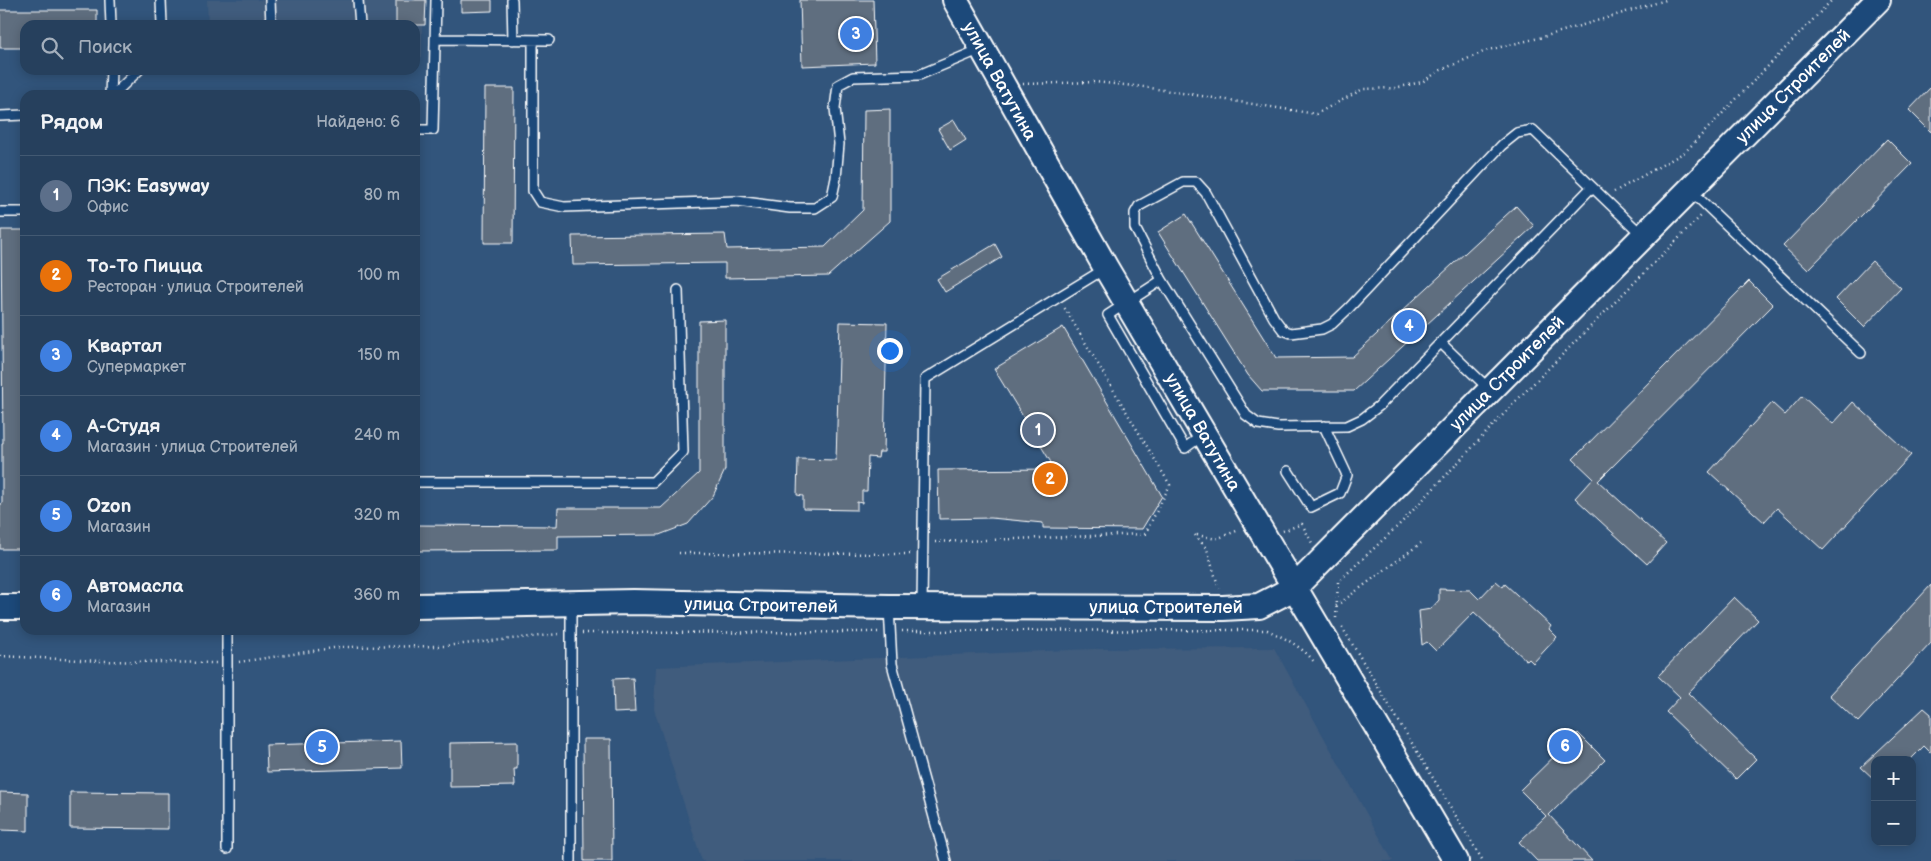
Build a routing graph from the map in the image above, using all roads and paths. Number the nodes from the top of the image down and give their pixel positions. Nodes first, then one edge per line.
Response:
1 (110, 0) edge
2 (161, 0) edge
3 (270, 0) edge
4 (358, 0) edge
5 (436, 0) edge
6 (512, 0) edge
7 (955, 0) edge
8 (1666, 0) edge
9 (1832, 0) edge
10 (1878, 0) edge
11 (111, 20) edge
12 (162, 20) edge
13 (271, 20) edge
14 (360, 20) edge
15 (435, 39) junction
16 (512, 40) junction
17 (534, 40) junction
18 (549, 40) dead end
19 (982, 48) junction
20 (110, 75) edge
21 (134, 75) edge
22 (1005, 89) junction
23 (110, 90) edge
24 (119, 90) edge
25 (20, 115) edge
26 (0, 116) edge
27 (420, 130) edge
28 (1592, 187) junction
29 (1690, 190) junction
30 (1604, 198) junction
31 (1708, 208) junction
32 (0, 212) edge
33 (20, 212) edge
34 (1644, 236) junction
35 (1106, 268) junction
36 (1162, 280) junction
37 (678, 290) dead end
38 (1058, 297) junction
39 (1128, 302) junction
40 (1441, 343) junction
41 (1860, 353) dead end
42 (1490, 390) junction
43 (1324, 426) junction
44 (1288, 471) dead end
45 (420, 482) edge
46 (1278, 525) dead end
47 (1243, 528) dead end
48 (1421, 543) dead end
49 (922, 551) junction
50 (679, 553) dead end
51 (1323, 559) junction
52 (1338, 582) junction
53 (1294, 588) junction
54 (1219, 590) dead end
55 (571, 604) junction
56 (420, 606) edge
57 (1336, 606) junction
58 (0, 607) edge
59 (20, 607) edge
60 (889, 607) junction
61 (922, 607) junction
62 (890, 632) junction
63 (572, 633) junction
64 (227, 635) edge
65 (0, 656) edge
66 (227, 664) junction
67 (1320, 669) dead end
68 (227, 848) dead end
69 (571, 861) edge
70 (946, 861) edge
71 (1456, 861) edge
72 (1483, 861) edge

1 - 11 lane
2 - 12 lane
3 - 13 lane
4 - 14 lane
5 - 15 lane
6 - 16 lane
7 - 19 street, улица Ватутина
8 - 22 path
9 - 30 path
10 - 29 street, улица Строителей
15 - 16 lane
15 - 27 lane
16 - 17 lane
17 - 18 lane
17 - 19 lane
19 - 22 street, улица Ватутина
20 - 23 lane
21 - 24 lane
22 - 35 street, улица Ватутина
25 - 26 lane
28 - 30 lane
28 - 36 lane
28 - 40 lane
29 - 31 lane
29 - 34 street, улица Строителей
30 - 34 lane
31 - 41 lane
31 - 52 path
32 - 33 lane
34 - 42 street, улица Строителей
35 - 38 lane
35 - 39 street, улица Ватутина
36 - 39 lane
36 - 43 lane
37 - 45 lane
38 - 49 lane
38 - 49 path
39 - 53 street, улица Ватутина
40 - 42 lane
40 - 43 lane
42 - 51 street, улица Строителей
43 - 44 lane
46 - 51 path
47 - 54 path
48 - 57 path
49 - 50 path
49 - 61 lane
51 - 52 path
51 - 53 street, улица Строителей
52 - 57 path
53 - 61 street, улица Строителей
53 - 71 street, улица Ватутина
55 - 56 street, улица Строителей
55 - 60 street, улица Строителей
55 - 63 lane
57 - 72 path
58 - 59 street
60 - 61 street, улица Строителей
60 - 62 lane
62 - 63 path
62 - 67 path
62 - 70 lane
63 - 66 path
63 - 69 lane
64 - 66 lane
65 - 66 path
66 - 68 lane

